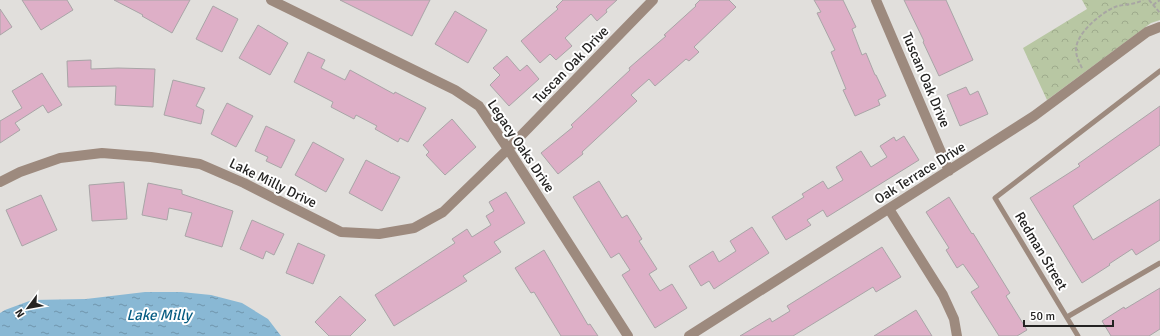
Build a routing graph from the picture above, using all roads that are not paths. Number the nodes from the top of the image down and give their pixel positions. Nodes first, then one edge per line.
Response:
1 (271, 0) edge
2 (653, 0) edge
3 (876, 0) edge
4 (1160, 27) edge
5 (1160, 71) edge
6 (508, 149) junction
7 (949, 171) junction
8 (0, 182) edge
9 (889, 209) junction
10 (1160, 263) edge
11 (1067, 317) junction
12 (628, 336) edge
13 (689, 336) edge
14 (957, 336) edge
15 (1078, 336) edge

1 - 6 street, Legacy Oaks Drive
2 - 6 street, Tuscan Oak Drive
3 - 7 street, Tuscan Oak Drive
4 - 7 street, Oak Terrace Drive
5 - 11 lane, Redman Street
6 - 8 street, Lake Milly Drive
6 - 12 street, Legacy Oaks Drive
7 - 9 street, Oak Terrace Drive
9 - 13 street, Oak Terrace Drive
9 - 14 street
10 - 11 lane
11 - 15 lane, Redman Street

